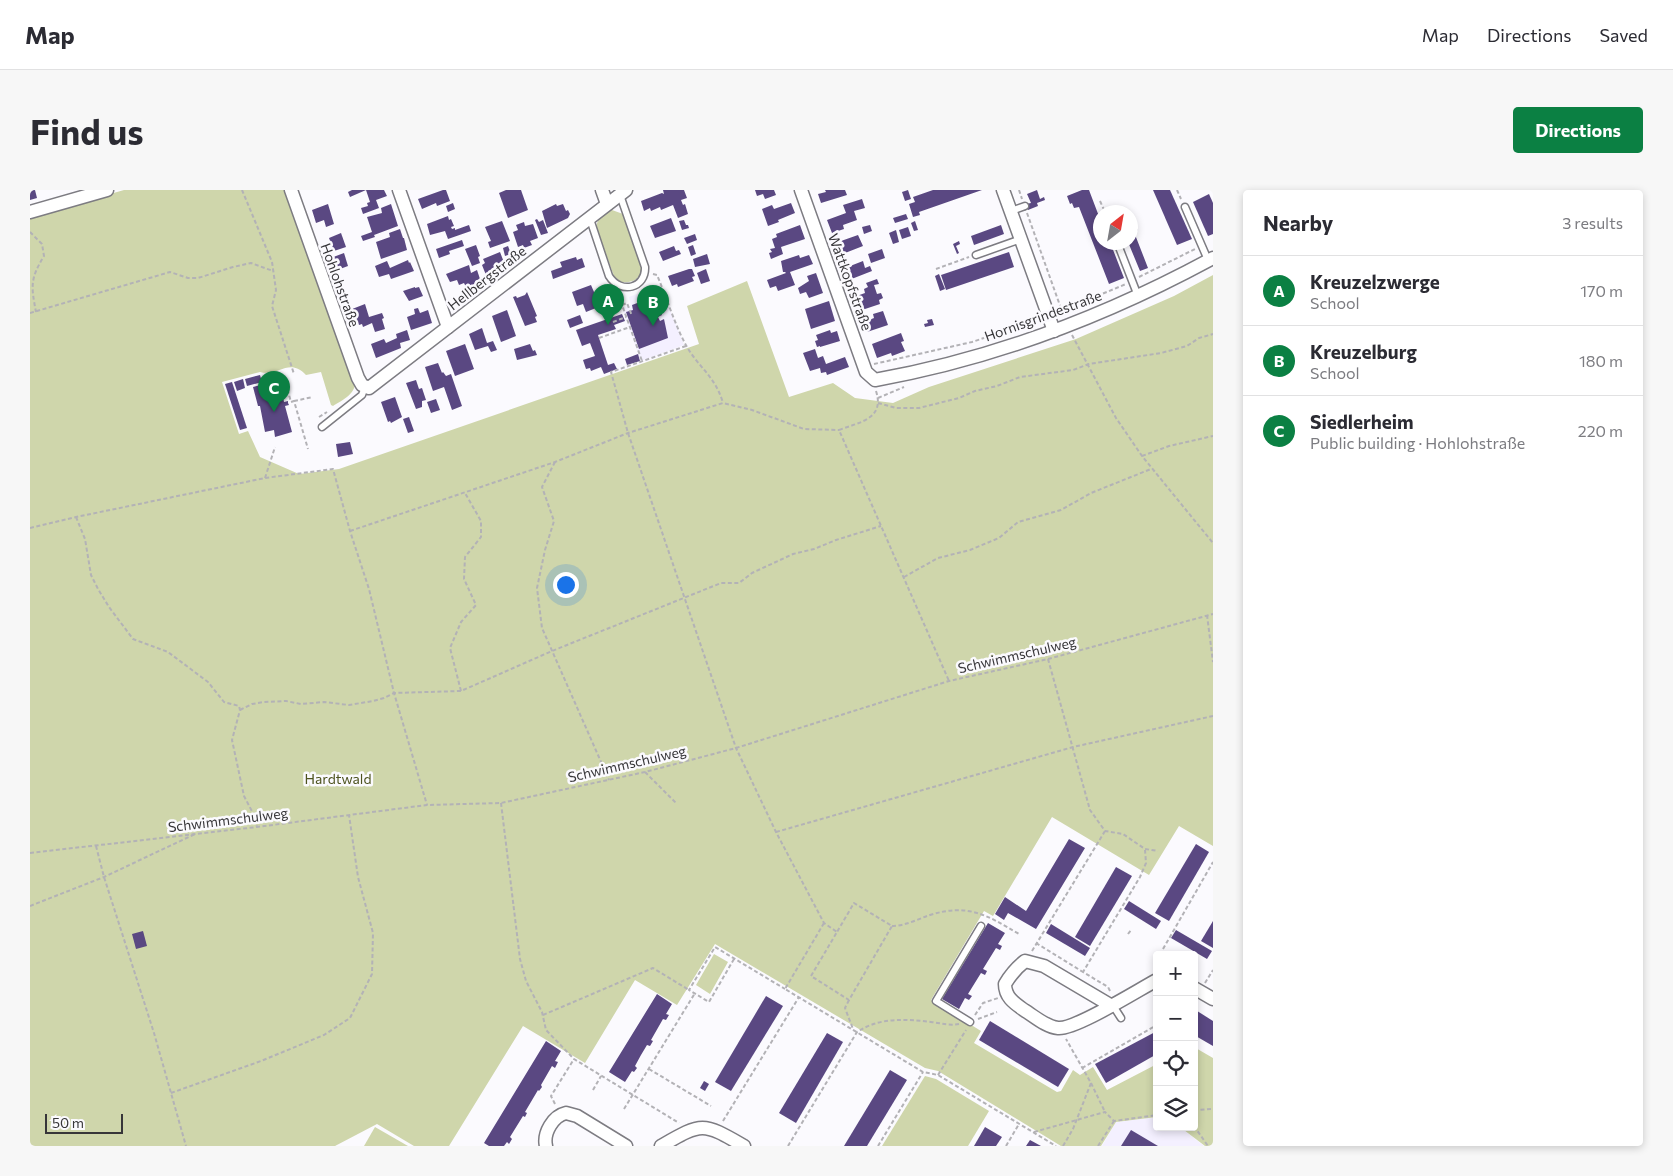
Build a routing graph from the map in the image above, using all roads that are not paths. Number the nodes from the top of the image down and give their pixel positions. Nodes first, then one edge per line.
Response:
1 (107, 190) edge
2 (291, 190) edge
3 (399, 190) edge
4 (602, 190) edge
5 (801, 190) edge
6 (1003, 190) edge
7 (623, 192) edge
8 (607, 204) junction
9 (1025, 206) road end
10 (1185, 207) dead end
11 (1011, 211) junction
12 (30, 212) edge
13 (590, 219) junction
14 (1021, 238) junction
15 (1121, 250) edge
16 (976, 255) road end
17 (1211, 259) edge
18 (1138, 296) junction
19 (448, 327) junction
20 (1054, 331) junction
21 (875, 383) joint
22 (365, 387) junction
23 (322, 427) dead end
24 (981, 926) dead end
25 (1153, 982) edge
26 (1198, 991) edge
27 (1213, 999) edge
28 (1113, 1004) junction
29 (1121, 1018) dead end
30 (971, 1022) road end
31 (546, 1146) edge
32 (626, 1146) edge
33 (661, 1146) edge
34 (744, 1146) edge

1 - 12 street
2 - 22 street, Hohlohstraße
3 - 19 street
4 - 8 street
5 - 21 street, Wattkopfstraße
6 - 11 street
7 - 8 street, Hellbergstraße
7 - 13 lane
8 - 13 street, Hellbergstraße
9 - 11 lane
10 - 17 lane
11 - 14 street
13 - 19 street, Hellbergstraße
14 - 16 lane
14 - 20 street
15 - 18 lane
17 - 18 street, Hornisgrindestraße
18 - 20 street, Hornisgrindestraße
19 - 22 street, Hellbergstraße
20 - 21 street, Hornisgrindestraße
22 - 23 lane
24 - 30 lane
25 - 28 street
26 - 27 street
28 - 28 street
28 - 29 lane
31 - 32 street
33 - 34 street

